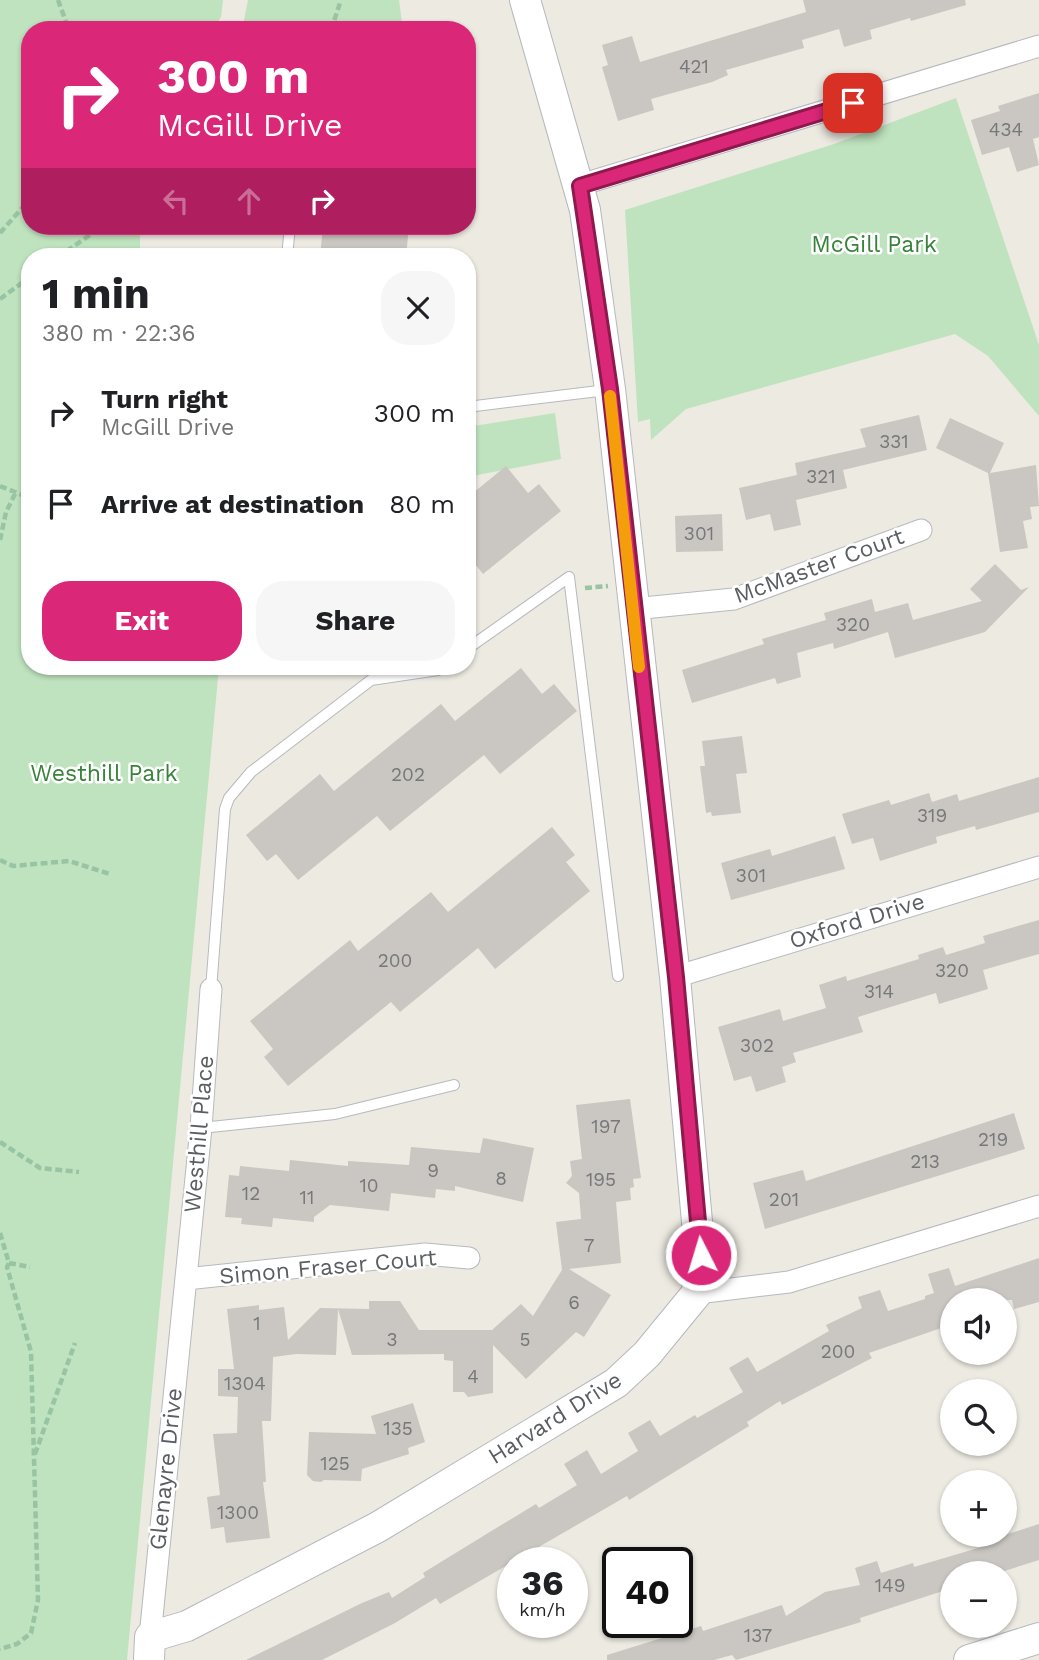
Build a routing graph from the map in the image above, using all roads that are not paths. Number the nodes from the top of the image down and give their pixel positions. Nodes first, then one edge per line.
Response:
1 (525, 0) edge
2 (1039, 46) edge
3 (580, 186) junction
4 (610, 389) junction
5 (476, 406) edge
6 (921, 530) dead end
7 (632, 608) junction
8 (476, 643) edge
9 (404, 675) edge
10 (1039, 867) edge
11 (618, 975) dead end
12 (676, 977) junction
13 (211, 989) joint
14 (454, 1085) dead end
15 (201, 1128) junction
16 (1039, 1206) edge
17 (468, 1258) dead end
18 (187, 1279) junction
19 (697, 1293) junction
20 (1039, 1639) edge
21 (149, 1648) edge
22 (969, 1660) edge

1 - 3 street
2 - 3 street
3 - 4 street
4 - 5 lane
4 - 7 street
6 - 7 street, McMaster Court
7 - 12 street
8 - 11 lane
9 - 13 lane
10 - 12 street, Oxford Drive
12 - 19 street
13 - 15 street, Westhill Place
14 - 15 lane
15 - 18 street, Westhill Place
16 - 19 street
17 - 18 street, Simon Fraser Court
18 - 21 street, Glenayre Drive
19 - 21 street, Harvard Drive
20 - 22 street

